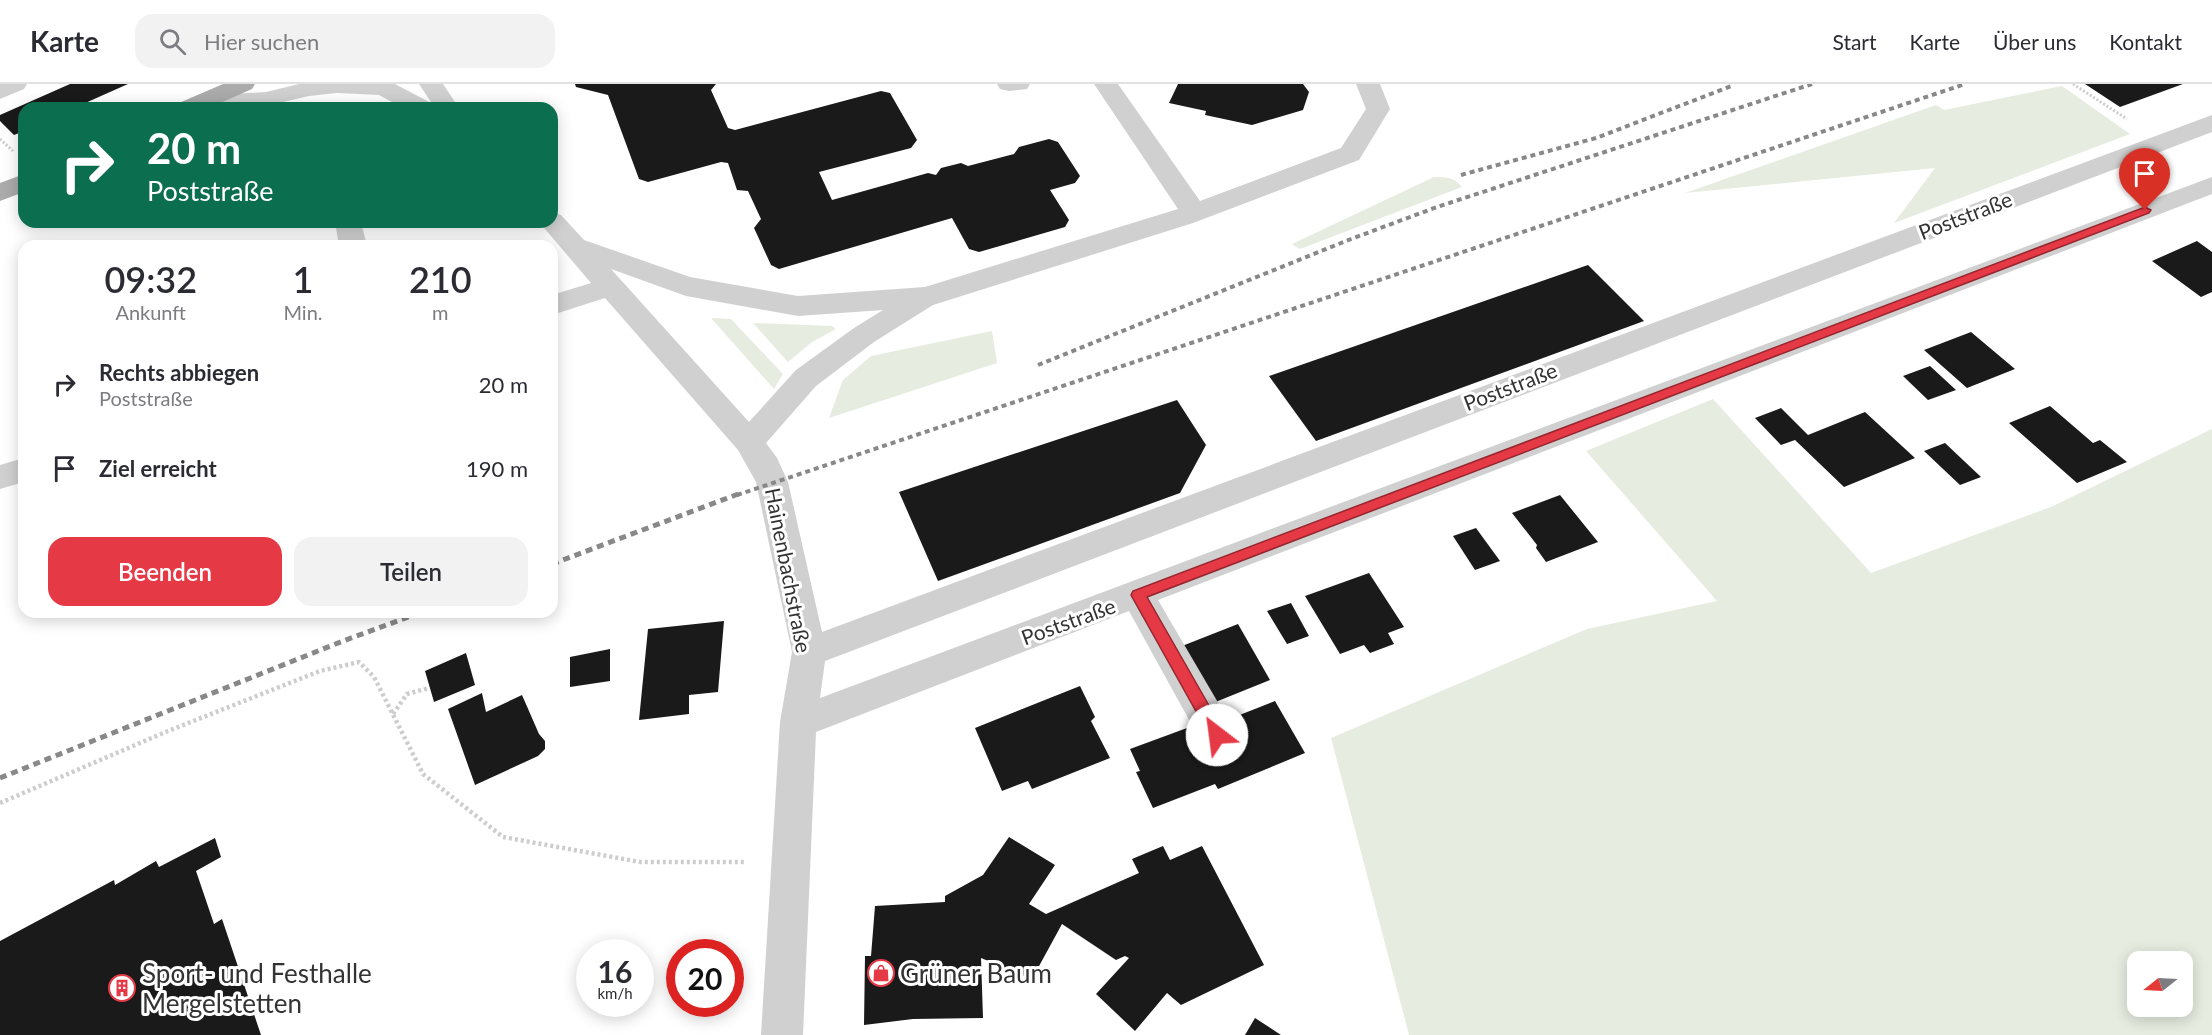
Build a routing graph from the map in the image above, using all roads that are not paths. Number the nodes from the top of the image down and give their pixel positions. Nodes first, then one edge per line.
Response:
1 (15, 84) edge
2 (243, 84) edge
3 (431, 84) edge
4 (1009, 84) edge
5 (1018, 84) edge
6 (1106, 84) edge
7 (1368, 84) edge
8 (0, 92) edge
9 (203, 102) edge
10 (235, 102) edge
11 (411, 102) edge
12 (443, 102) edge
13 (2212, 123) edge
14 (18, 185) edge
15 (2212, 185) edge
16 (0, 193) edge
17 (1194, 213) junction
18 (558, 227) edge
19 (578, 247) junction
20 (612, 286) junction
21 (926, 297) junction
22 (558, 303) edge
23 (749, 442) junction
24 (18, 472) edge
25 (0, 477) edge
26 (1138, 595) junction
27 (809, 652) junction
28 (798, 722) junction
29 (1217, 735) dead end
30 (782, 1035) edge

1 - 8 street
2 - 9 main road
3 - 12 street
4 - 5 street
6 - 17 street
7 - 17 street
10 - 11 street
13 - 27 street, Poststraße
14 - 16 main road
15 - 26 street, Poststraße
17 - 21 street
18 - 19 street, Hainenbachstraße
19 - 20 street, Hainenbachstraße
19 - 21 street
20 - 22 street
20 - 23 street, Hainenbachstraße
21 - 23 street
23 - 27 street, Hainenbachstraße
24 - 25 street
26 - 28 street, Poststraße
26 - 29 street
27 - 28 street, Hainenbachstraße
28 - 30 street, Hainenbachstraße

